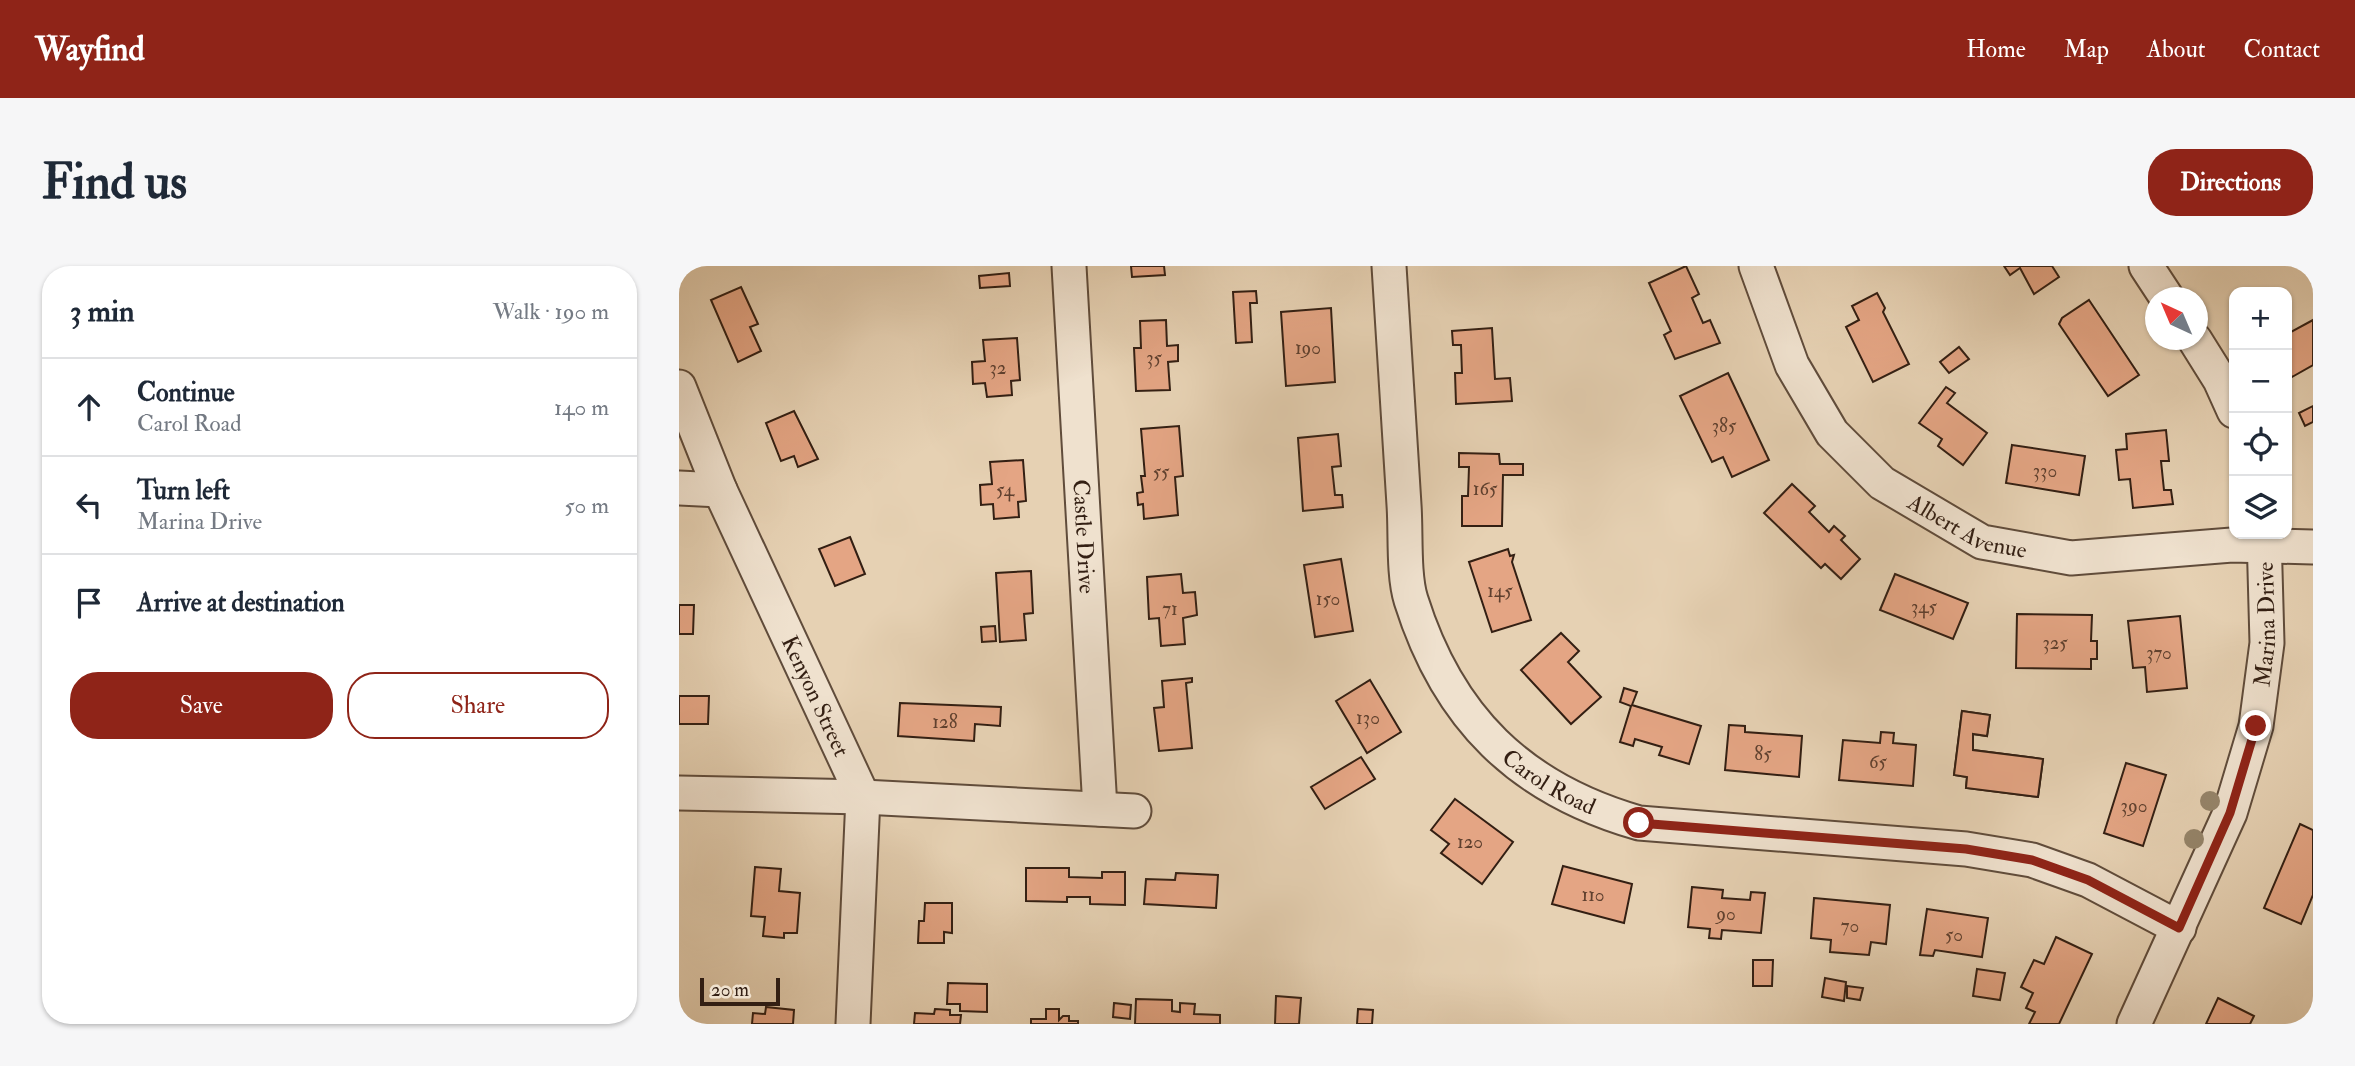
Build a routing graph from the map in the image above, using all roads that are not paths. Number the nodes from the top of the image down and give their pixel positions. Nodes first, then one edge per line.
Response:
1 (1069, 266) edge
2 (1389, 266) edge
3 (1756, 266) edge
4 (2146, 266) edge
5 (2160, 287) edge
6 (2201, 350) edge
7 (679, 387) edge
8 (2229, 400) edge
9 (679, 488) edge
10 (720, 490) junction
11 (2265, 539) edge
12 (2313, 547) edge
13 (679, 793) edge
14 (863, 797) junction
15 (1100, 809) junction
16 (1134, 811) dead end
17 (2179, 928) junction
18 (853, 1024) edge
19 (2134, 1024) edge

1 - 15 street, Castle Drive
2 - 17 street, Carol Road
3 - 11 street, Albert Avenue
4 - 5 street
6 - 8 street
7 - 10 street, Kenyon Street
9 - 10 street
10 - 14 street, Kenyon Street
11 - 12 street, Albert Avenue
11 - 17 street, Marina Drive
13 - 14 street
14 - 15 street
14 - 18 street, Kenyon Street
15 - 16 street
17 - 19 street, Marina Drive

